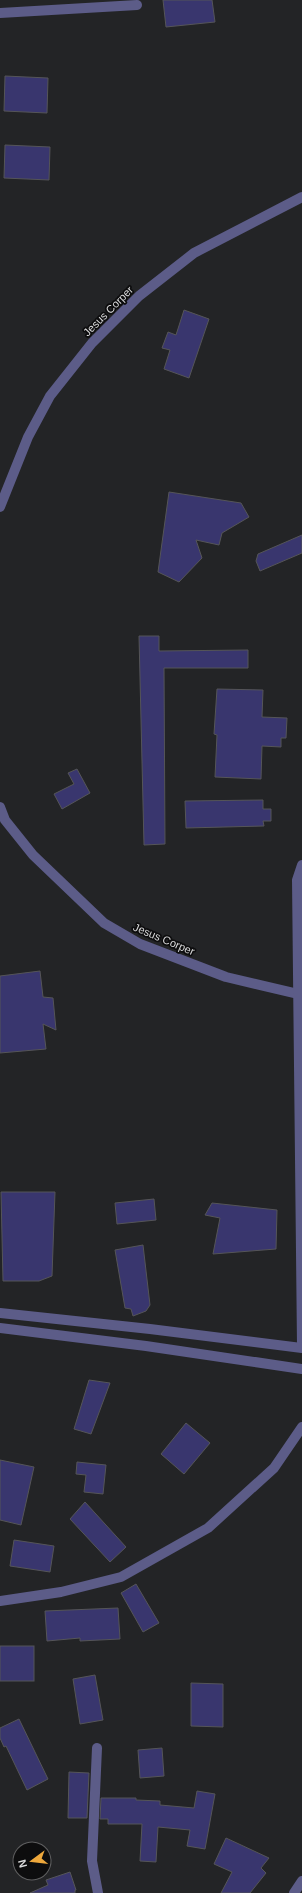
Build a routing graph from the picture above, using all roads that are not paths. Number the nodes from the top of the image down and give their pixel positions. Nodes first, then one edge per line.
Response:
1 (137, 5) dead end
2 (0, 13) edge
3 (302, 197) edge
4 (0, 507) edge
5 (0, 807) edge
6 (302, 865) edge
7 (300, 995) edge
8 (0, 1313) edge
9 (0, 1328) edge
10 (302, 1347) edge
11 (302, 1369) edge
12 (302, 1427) edge
13 (0, 1601) edge
14 (97, 1748) dead end
15 (302, 1881) edge
16 (98, 1893) edge
17 (294, 1893) edge

1 - 2 street
3 - 4 street, Jesus Corper
5 - 7 street, Jesus Corper
6 - 7 street
7 - 10 street
8 - 10 street
9 - 11 street
12 - 13 street
14 - 16 street
15 - 17 street

